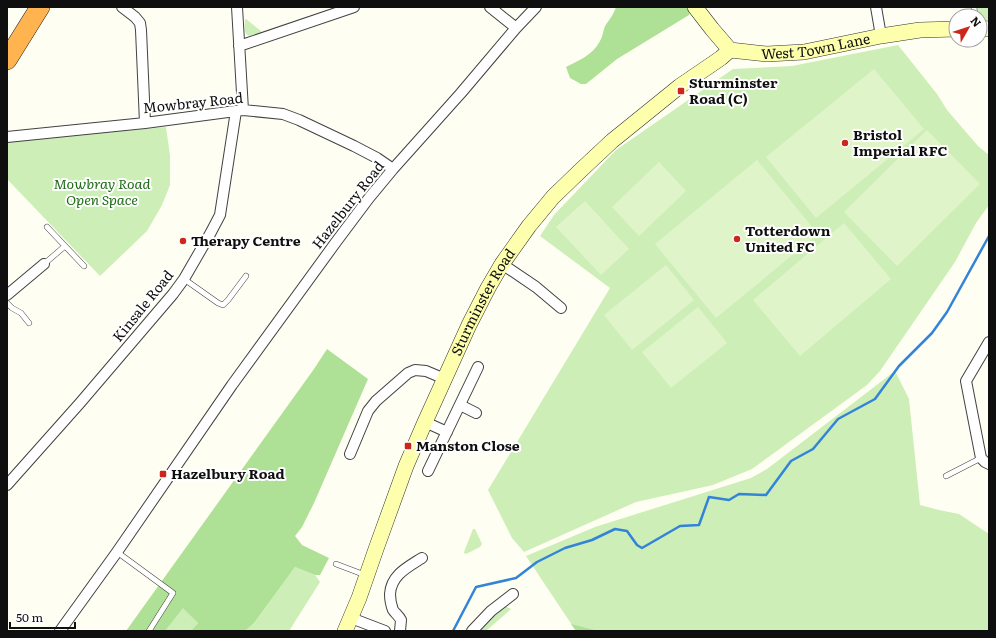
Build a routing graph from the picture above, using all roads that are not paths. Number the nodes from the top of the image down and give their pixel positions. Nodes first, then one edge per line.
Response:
1 (40, 7) edge
2 (122, 7) edge
3 (237, 7) edge
4 (354, 7) edge
5 (490, 7) edge
6 (536, 7) edge
7 (695, 7) edge
8 (876, 7) edge
9 (516, 28) junction
10 (948, 29) edge
11 (881, 36) junction
12 (239, 46) junction
13 (730, 50) junction
14 (7, 60) edge
15 (239, 111) junction
16 (145, 123) junction
17 (7, 137) edge
18 (393, 169) junction
19 (47, 227) dead end
20 (65, 246) junction
21 (44, 264) joint
22 (502, 264) junction
23 (84, 266) dead end
24 (246, 276) dead end
25 (184, 279) junction
26 (7, 295) edge
27 (7, 303) edge
28 (561, 308) dead end
29 (29, 323) dead end
30 (989, 342) edge
31 (478, 367) dead end
32 (445, 379) junction
33 (460, 405) junction
34 (476, 413) dead end
35 (425, 422) junction
36 (447, 432) junction
37 (350, 454) dead end
38 (985, 461) edge
39 (428, 471) dead end
40 (946, 476) dead end
41 (7, 485) edge
42 (117, 552) junction
43 (422, 558) dead end
44 (336, 564) dead end
45 (367, 576) junction
46 (513, 594) dead end
47 (348, 624) edge
48 (60, 631) edge
49 (149, 631) edge
50 (385, 631) edge
51 (400, 631) edge
52 (472, 631) edge

1 - 14 highway
2 - 16 street
3 - 12 street, Kinsale Road
4 - 12 street
5 - 9 street
6 - 9 street, Hazelbury Road
7 - 13 street
8 - 11 street
9 - 18 street, Hazelbury Road
10 - 11 street, West Town Lane
11 - 13 street, West Town Lane
12 - 15 street, Kinsale Road
13 - 22 street, Sturminster Road
15 - 16 street, Mowbray Road
15 - 18 street, Mowbray Road
15 - 25 street, Kinsale Road
16 - 17 street, Mowbray Road
18 - 42 street, Hazelbury Road
19 - 20 lane
20 - 21 lane
20 - 23 lane
21 - 26 street
22 - 28 street
22 - 32 street, Sturminster Road
24 - 25 lane
25 - 41 street, Kinsale Road
27 - 29 lane
30 - 38 street
31 - 33 street
32 - 35 street, Sturminster Road
32 - 37 street
33 - 34 street
33 - 36 street
35 - 36 street
35 - 45 street, Sturminster Road
36 - 39 street
38 - 40 lane
42 - 48 street, Hazelbury Road
42 - 49 lane
43 - 51 street
44 - 45 lane
45 - 47 street, Sturminster Road
46 - 52 street
47 - 50 street

